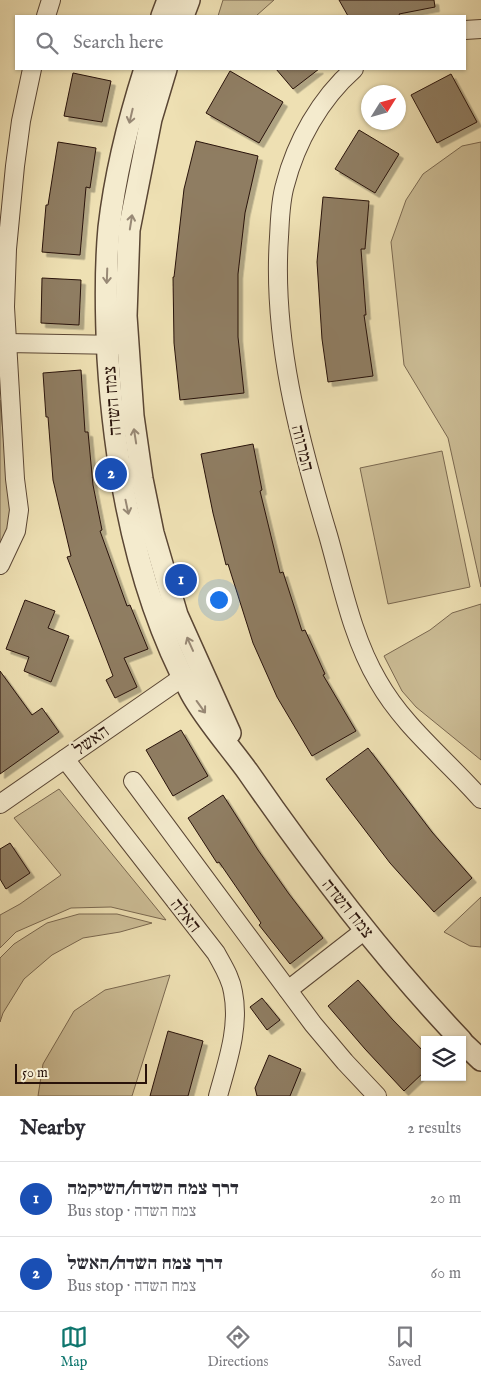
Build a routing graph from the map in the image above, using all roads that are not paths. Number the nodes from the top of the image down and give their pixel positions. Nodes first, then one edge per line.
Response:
1 (51, 0) edge
2 (168, 0) edge
3 (189, 0) edge
4 (46, 15) edge
5 (162, 15) edge
6 (183, 15) edge
7 (481, 29) edge
8 (466, 30) edge
9 (32, 70) edge
10 (144, 70) edge
11 (166, 70) edge
12 (353, 70) edge
13 (3, 345) edge
14 (118, 345) junction
15 (0, 565) edge
16 (183, 677) junction
17 (65, 759) junction
18 (245, 768) junction
19 (133, 781) dead end
20 (481, 799) edge
21 (0, 804) edge
22 (365, 930) junction
23 (288, 990) junction
24 (457, 1036) edge
25 (466, 1046) edge
26 (481, 1060) edge
27 (218, 1096) edge
28 (377, 1096) edge

1 - 4 street
2 - 5 street
3 - 6 street
7 - 8 street
9 - 13 street
10 -> 14 street, צמח השדה
14 -> 11 street, צמח השדה
12 - 20 street, המרווה
13 - 14 street
13 - 15 street
14 -> 16 street, צמח השדה
18 -> 14 street, צמח השדה
16 - 17 street, האשל
16 -> 18 street, צמח השדה
17 - 21 street, האשל
17 - 27 street, האלה
18 - 22 street, צמח השדה
19 - 23 street
22 - 23 street
22 - 24 street, צמח השדה
23 - 28 street
25 - 26 street, צמח השדה

